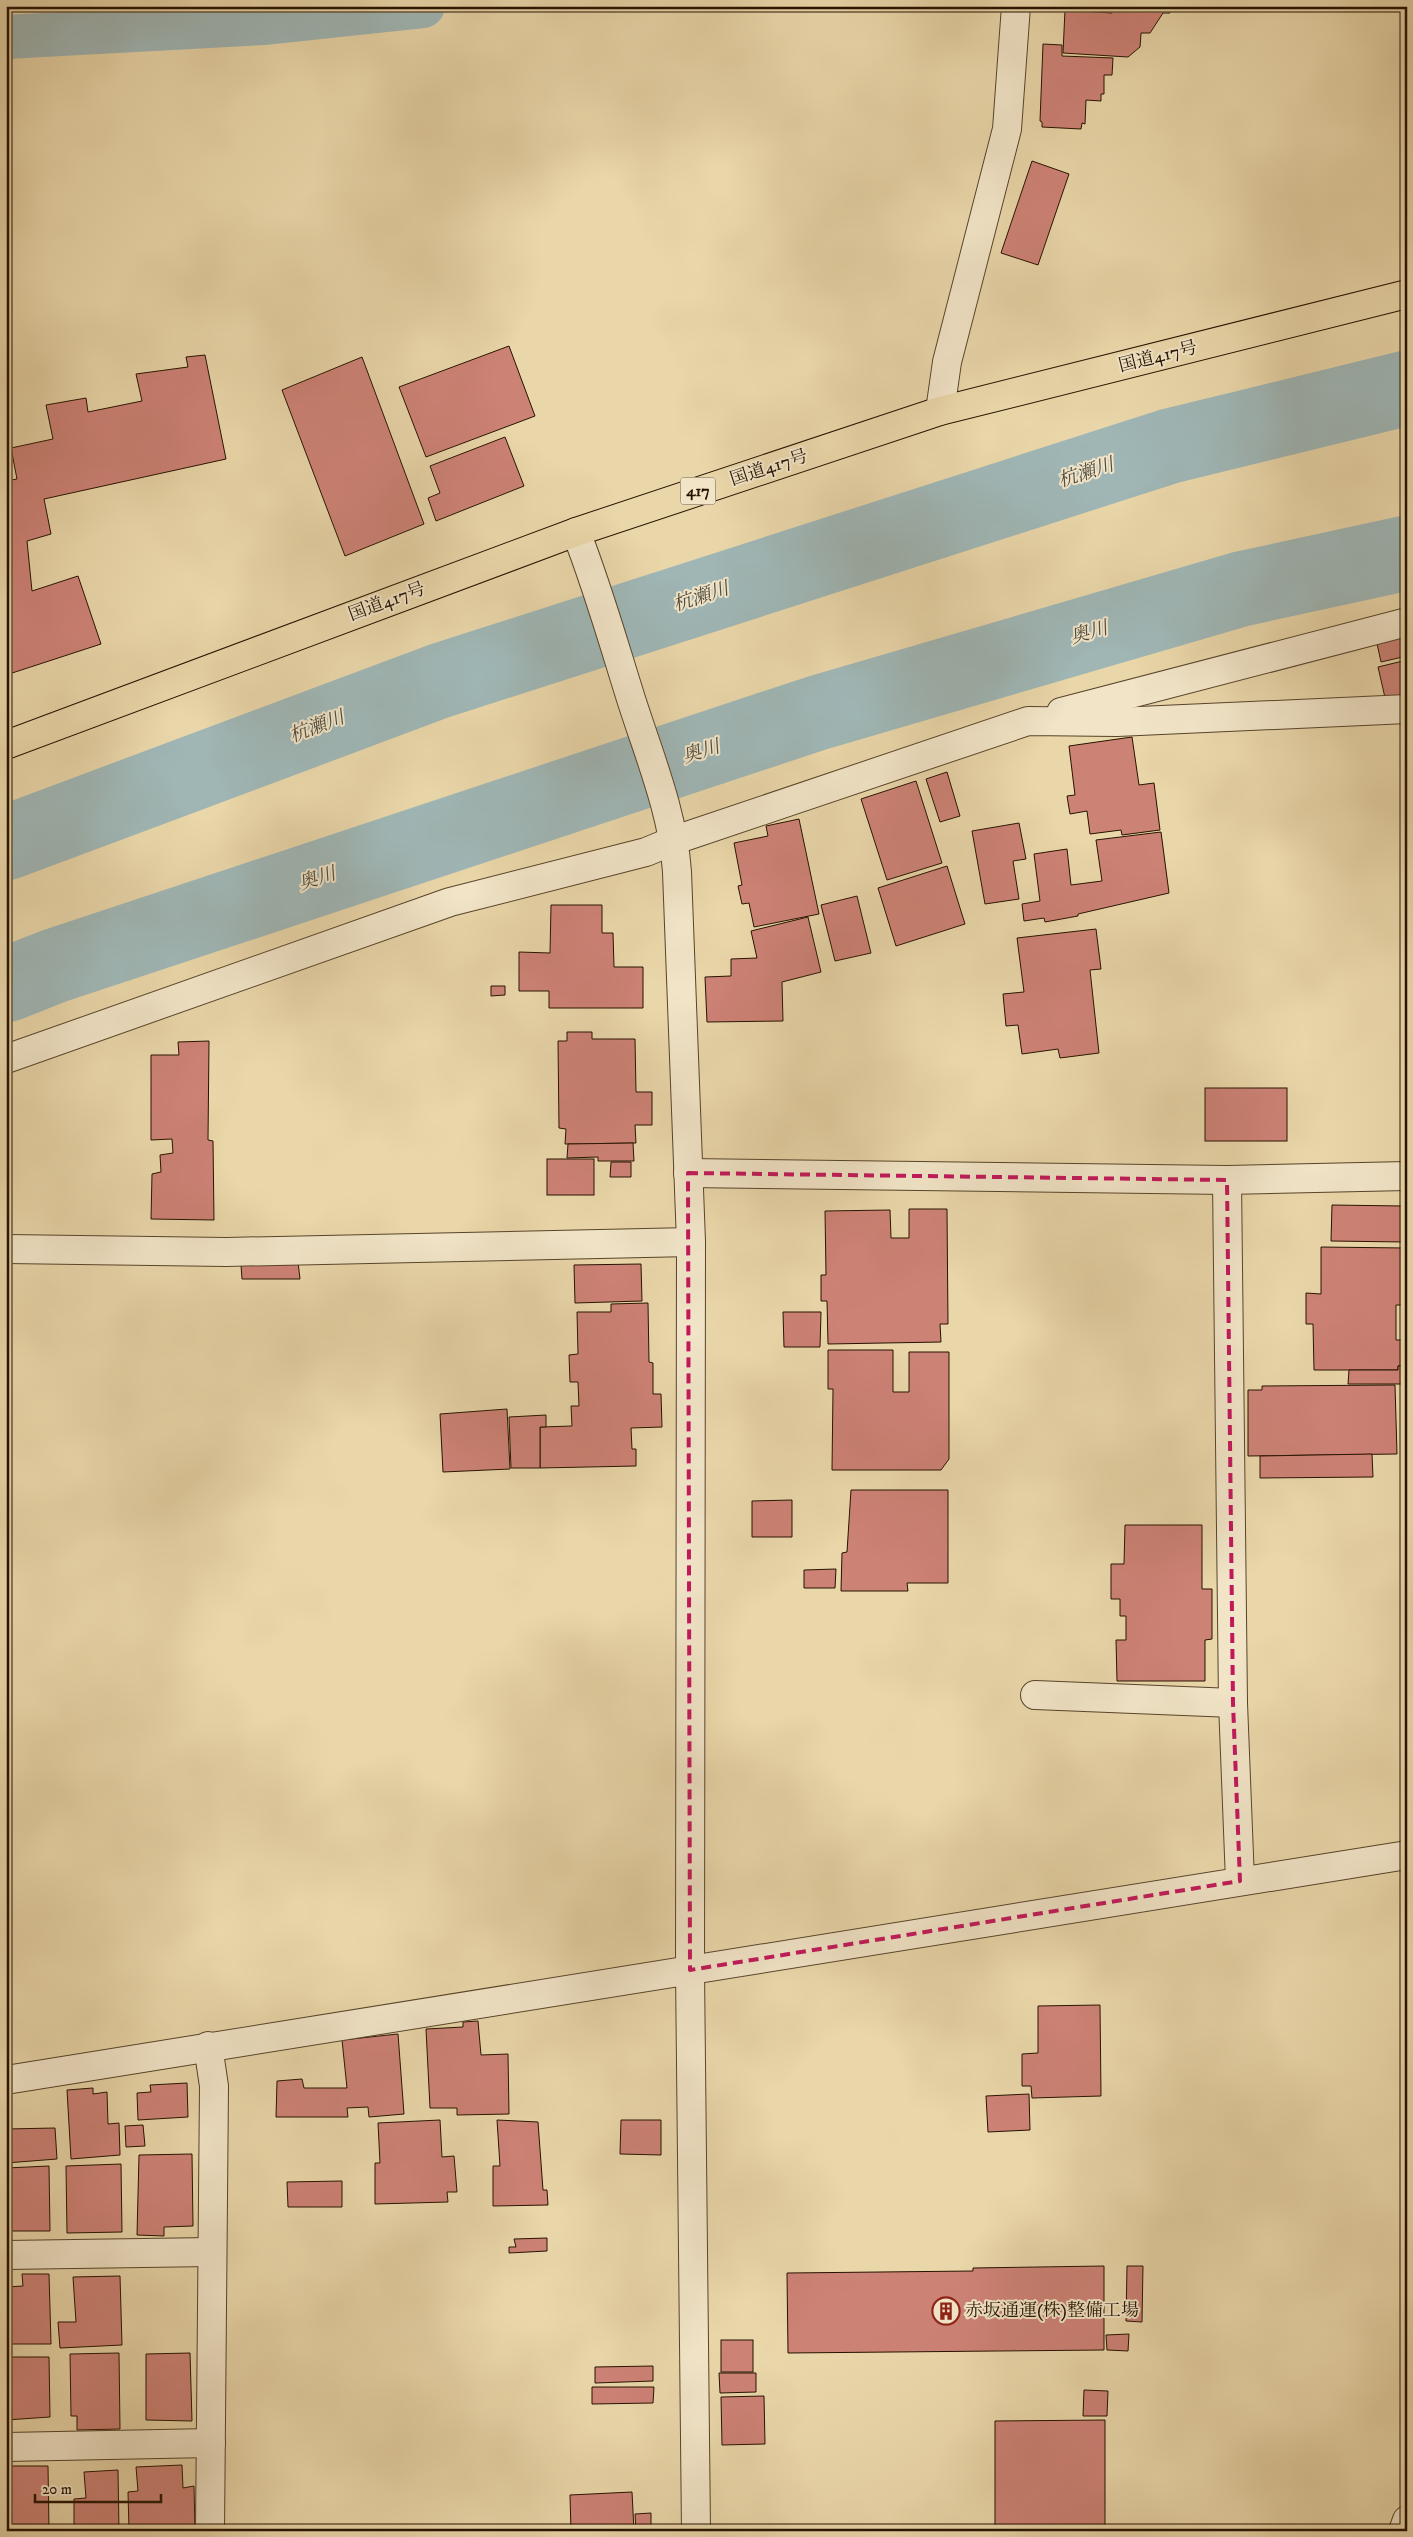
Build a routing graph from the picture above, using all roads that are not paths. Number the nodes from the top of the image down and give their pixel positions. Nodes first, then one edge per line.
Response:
1 (1016, 6) edge
2 (1407, 294) edge
3 (940, 411) junction
4 (576, 532) junction
5 (1407, 622) edge
6 (1407, 709) edge
7 (1028, 721) junction
8 (6, 745) edge
9 (675, 840) junction
10 (6, 1059) edge
11 (688, 1173) junction
12 (1407, 1176) edge
13 (1227, 1180) junction
14 (691, 1242) junction
15 (6, 1249) edge
16 (1035, 1695) dead end
17 (1233, 1703) junction
18 (1407, 1855) edge
19 (1240, 1882) junction
20 (690, 1970) junction
21 (208, 2046) junction
22 (6, 2080) edge
23 (212, 2252) junction
24 (6, 2256) edge
25 (211, 2443) junction
26 (6, 2447) edge
27 (1407, 2520) edge
28 (210, 2531) edge
29 (696, 2531) edge
30 (1403, 2531) edge

1 - 3 street
2 - 3 highway, 国道417号 / 417
3 - 4 highway, 国道417号 / 417
4 - 8 highway, 国道417号 / 417
4 - 9 street
5 - 7 street
6 - 7 street
7 - 9 street
9 - 10 street
9 - 11 street
11 - 13 street
11 - 14 street
12 - 13 street
13 - 17 street
14 - 15 street
14 - 20 street
16 - 17 street
17 - 19 street
18 - 19 street
19 - 20 street
20 - 21 street
20 - 29 street
21 - 22 street
21 - 23 street
23 - 24 street
23 - 25 street
25 - 26 street
25 - 28 street
27 - 30 street

